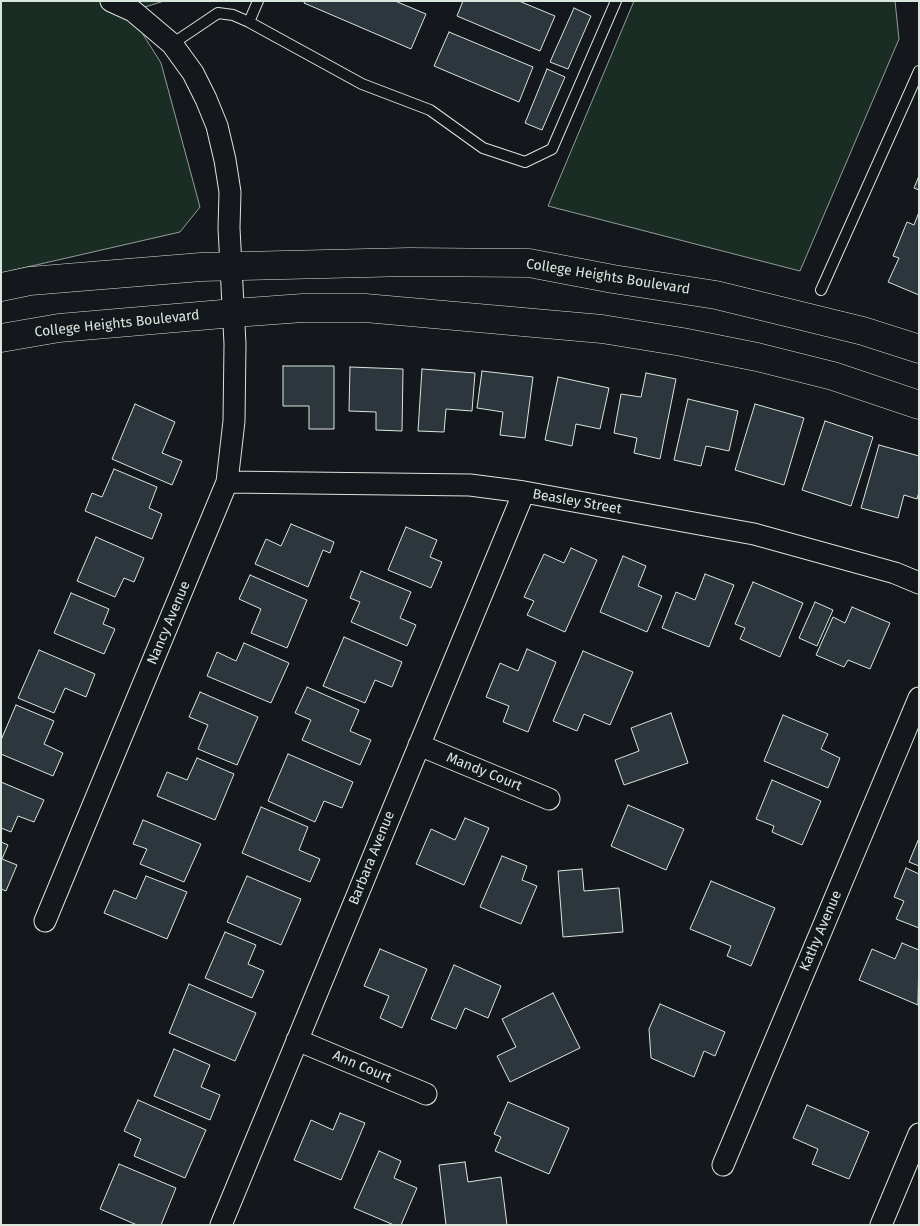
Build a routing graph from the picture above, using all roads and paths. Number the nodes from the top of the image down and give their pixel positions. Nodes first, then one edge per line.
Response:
1 (111, 1) edge
2 (258, 1) edge
3 (616, 1) edge
4 (249, 22) junction
5 (172, 44) junction
6 (919, 71) edge
7 (231, 267) junction
8 (1, 286) edge
9 (821, 290) dead end
10 (234, 313) junction
11 (1, 338) edge
12 (919, 349) edge
13 (919, 405) edge
14 (227, 482) junction
15 (524, 492) junction
16 (919, 583) edge
17 (919, 698) edge
18 (419, 745) junction
19 (549, 799) dead end
20 (45, 921) dead end
21 (298, 1040) junction
22 (426, 1094) dead end
23 (919, 1134) edge
24 (723, 1165) dead end
25 (221, 1225) edge
26 (881, 1225) edge

1 - 5 street
2 - 4 lane
3 - 4 lane
4 - 5 lane
5 - 7 street
6 - 9 lane
7 - 8 street, College Heights Boulevard
7 - 10 street
7 - 12 street, College Heights Boulevard
10 - 11 street, College Heights Boulevard
10 - 13 street, College Heights Boulevard
10 - 14 street, Nancy Avenue
14 - 15 street, Beasley Street
14 - 20 street, Nancy Avenue
15 - 16 street, Beasley Street
15 - 18 street, Barbara Avenue
17 - 24 street, Kathy Avenue
18 - 19 street, Mandy Court
18 - 21 street, Barbara Avenue
21 - 22 street, Ann Court
21 - 25 street, Barbara Avenue
23 - 26 street

